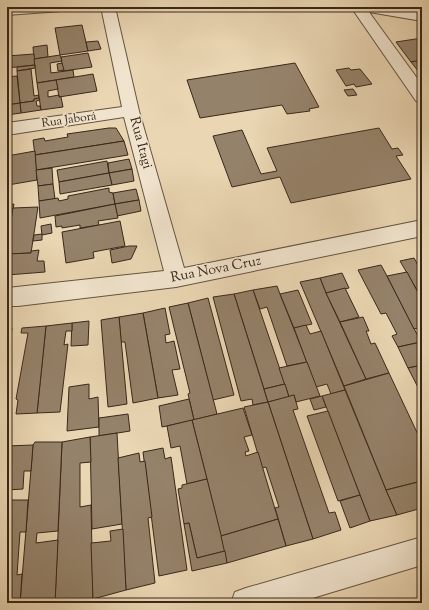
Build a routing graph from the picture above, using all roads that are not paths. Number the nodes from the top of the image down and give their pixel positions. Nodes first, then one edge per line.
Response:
1 (61, 7) edge
2 (108, 7) edge
3 (358, 7) edge
4 (364, 7) edge
5 (7, 11) edge
6 (422, 17) edge
7 (422, 97) edge
8 (131, 111) junction
9 (7, 129) edge
10 (422, 228) edge
11 (176, 278) junction
12 (7, 297) edge
13 (422, 551) edge
14 (246, 603) edge

1 - 5 street
2 - 8 street, Rua Itagi
3 - 7 street
4 - 6 street
8 - 9 street, Rua Jaborá
8 - 11 street, Rua Itagi
10 - 11 street, Rua Nova Cruz
11 - 12 street, Rua Nova Cruz
13 - 14 street

